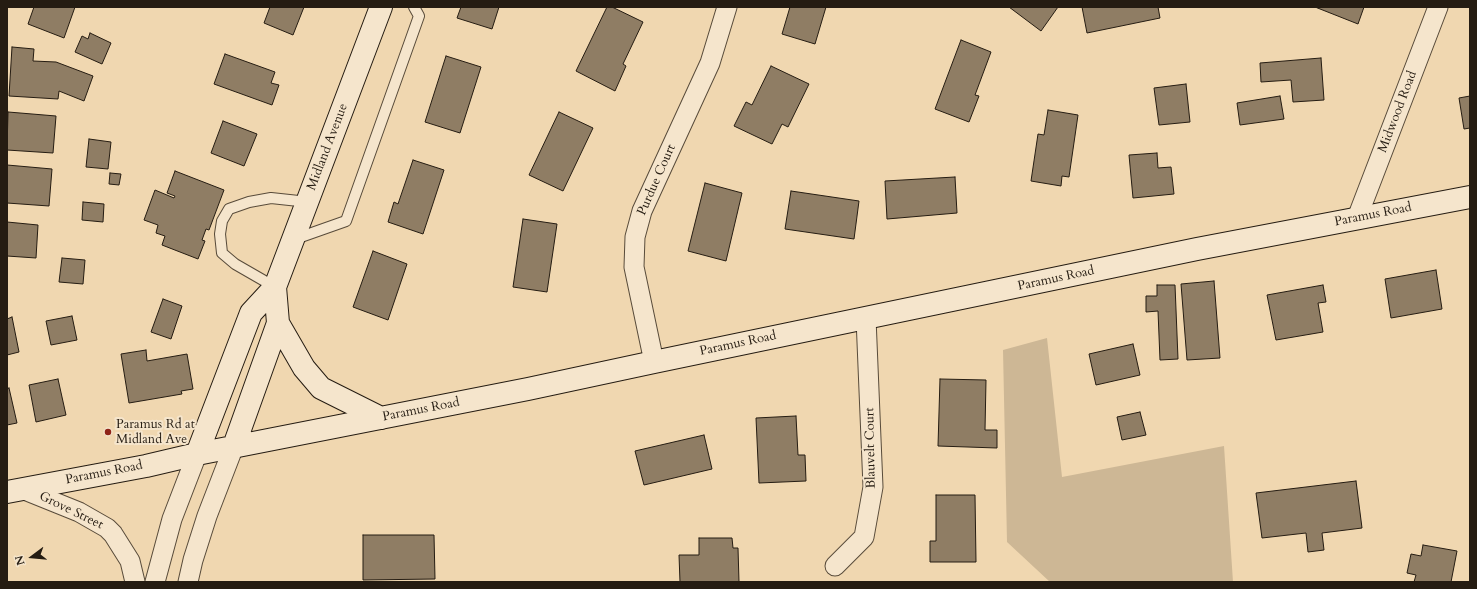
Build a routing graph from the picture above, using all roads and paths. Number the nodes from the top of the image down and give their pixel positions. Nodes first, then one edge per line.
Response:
1 (381, 7) edge
2 (414, 7) edge
3 (727, 7) edge
4 (1438, 7) edge
5 (1470, 197) edge
6 (308, 202) junction
7 (1357, 218) junction
8 (293, 240) junction
9 (275, 287) junction
10 (866, 318) junction
11 (278, 323) junction
12 (654, 362) junction
13 (381, 418) junction
14 (234, 446) junction
15 (197, 454) junction
16 (15, 490) edge
17 (835, 566) dead end
18 (135, 582) edge
19 (155, 582) edge
20 (188, 582) edge

1 - 6 main road, Midland Avenue
2 - 8 lane
3 - 12 street, Purdue Court
4 - 7 street, Midwood Road
5 - 7 main road, Paramus Road
6 - 8 main road, Midland Avenue
6 - 9 lane
7 - 10 main road, Paramus Road
8 - 9 main road, Midland Avenue
9 - 11 main road, Midland Avenue
9 - 15 main road, Midland Avenue
10 - 12 main road, Paramus Road
10 - 17 street, Blauvelt Court
11 - 13 main road
11 - 14 main road, Midland Avenue
12 - 13 main road, Paramus Road
13 - 14 main road, Paramus Road
14 - 15 main road, Paramus Road
14 - 20 street
15 - 16 main road, Paramus Road
15 - 19 street
16 - 18 street, Grove Street

